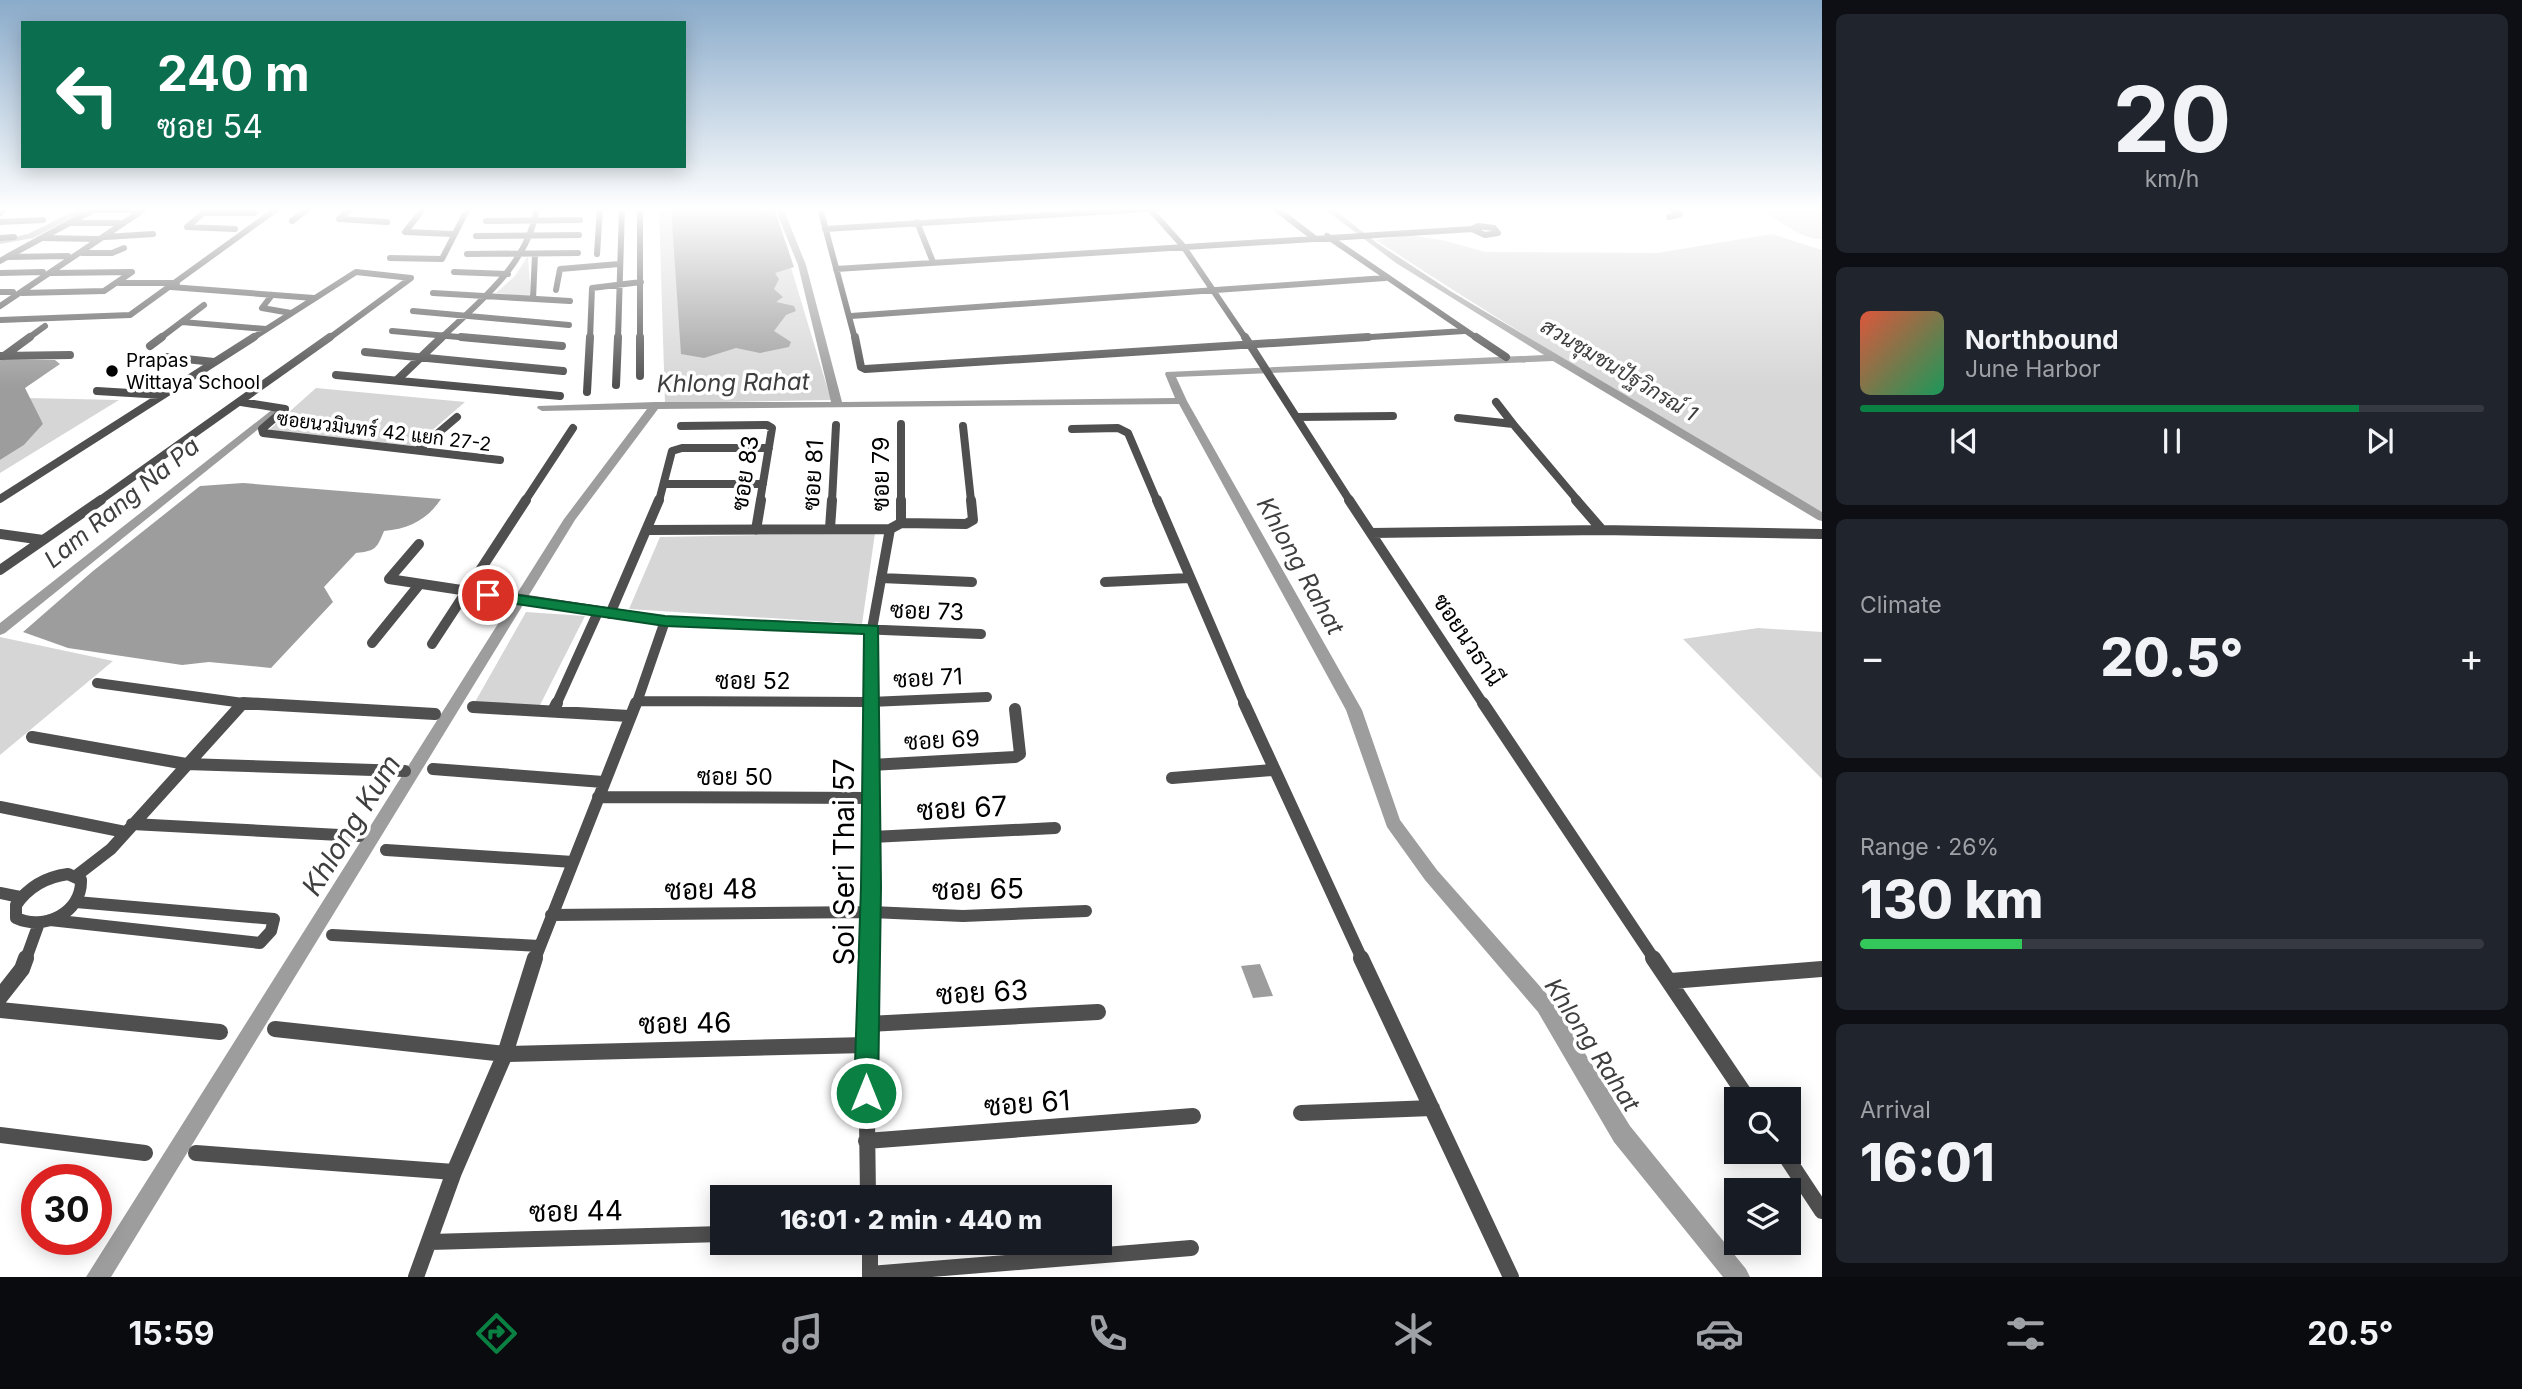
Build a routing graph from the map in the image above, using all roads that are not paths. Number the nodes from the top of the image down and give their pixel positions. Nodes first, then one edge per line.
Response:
1 (56, 268) edge
2 (198, 268) edge
3 (512, 268) edge
4 (535, 268) edge
5 (563, 268) edge
6 (619, 268) edge
7 (641, 268) edge
8 (836, 268) joint
9 (843, 268) edge
10 (1198, 268) edge
11 (1371, 268) edge
12 (454, 272) dead end
13 (0, 273) edge
14 (47, 273) junction
15 (508, 274) junction
16 (1385, 278) junction
17 (119, 282) junction
18 (641, 282) junction
19 (618, 284) junction
20 (174, 285) junction
21 (556, 290) dead end
22 (1215, 291) junction
23 (0, 292) edge
24 (13, 292) dead end
25 (22, 293) junction
26 (433, 293) dead end
27 (272, 295) junction
28 (487, 296) junction
29 (314, 298) junction
30 (533, 299) junction
31 (570, 301) dead end
32 (204, 305) dead end
33 (0, 306) edge
34 (413, 311) dead end
35 (291, 313) junction
36 (467, 316) junction
37 (851, 316) junction
38 (0, 320) edge
39 (182, 322) junction
40 (569, 325) dead end
41 (45, 326) dead end
42 (267, 329) junction
43 (392, 331) dead end
44 (1464, 331) junction
45 (445, 336) junction
46 (1249, 342) junction
47 (150, 346) dead end
48 (562, 346) dead end
49 (365, 352) dead end
50 (70, 355) dead end
51 (2, 356) edge
52 (167, 357) dead end
53 (422, 357) junction
54 (1506, 357) dead end
55 (214, 362) junction
56 (563, 370) dead end
57 (337, 375) dead end
58 (640, 376) dead end
59 (397, 380) junction
60 (616, 386) dead end
61 (97, 391) dead end
62 (587, 392) dead end
63 (163, 395) junction
64 (560, 396) dead end
65 (241, 402) junction
66 (1496, 402) dead end
67 (1393, 416) dead end
68 (457, 417) dead end
69 (1297, 417) junction
70 (1458, 418) dead end
71 (901, 424) dead end
72 (1513, 424) junction
73 (836, 425) dead end
74 (681, 426) dead end
75 (963, 426) dead end
76 (573, 428) dead end
77 (1072, 429) dead end
78 (769, 448) junction
79 (418, 450) junction
80 (500, 460) dead end
81 (666, 484) junction
82 (763, 484) junction
83 (0, 499) edge
84 (895, 526) junction
85 (830, 528) junction
86 (649, 530) junction
87 (756, 530) junction
88 (1602, 530) junction
89 (1371, 533) junction
90 (0, 534) edge
91 (1822, 534) edge
92 (43, 540) junction
93 (418, 544) dead end
94 (0, 570) edge
95 (881, 578) junction
96 (1189, 578) junction
97 (972, 582) dead end
98 (1105, 582) dead end
99 (419, 585) junction
100 (467, 592) junction
101 (604, 613) junction
102 (665, 621) junction
103 (872, 629) junction
104 (981, 634) dead end
105 (372, 643) dead end
106 (432, 644) dead end
107 (97, 682) dead end
108 (987, 697) dead end
109 (637, 701) junction
110 (870, 702) junction
111 (243, 703) junction
112 (473, 707) dead end
113 (1015, 709) dead end
114 (553, 711) junction
115 (435, 714) dead end
116 (629, 716) junction
117 (32, 737) dead end
118 (186, 764) junction
119 (871, 765) junction
120 (433, 769) dead end
121 (1273, 770) junction
122 (405, 771) dead end
123 (1172, 778) dead end
124 (603, 782) junction
125 (598, 797) junction
126 (872, 798) junction
127 (0, 807) edge
128 (129, 828) junction
129 (1055, 828) dead end
130 (359, 836) dead end
131 (872, 837) junction
132 (386, 850) dead end
133 (573, 862) junction
134 (76, 876) junction
135 (0, 893) edge
136 (20, 897) junction
137 (76, 902) junction
138 (1086, 911) dead end
139 (871, 912) junction
140 (551, 915) junction
141 (44, 921) junction
142 (332, 935) dead end
143 (539, 946) junction
144 (1822, 969) edge
145 (1671, 981) junction
146 (0, 997) edge
147 (0, 1010) edge
148 (1098, 1012) dead end
149 (868, 1024) junction
150 (275, 1029) dead end
151 (220, 1032) dead end
152 (866, 1045) junction
153 (505, 1054) junction
154 (1740, 1087) edge
155 (1432, 1108) junction
156 (1301, 1113) dead end
157 (1193, 1116) dead end
158 (0, 1135) edge
159 (866, 1141) junction
160 (145, 1153) dead end
161 (195, 1153) dead end
162 (1791, 1164) edge
163 (454, 1172) junction
164 (868, 1185) edge
165 (1822, 1211) edge
166 (710, 1234) edge
167 (430, 1241) junction
168 (1191, 1248) dead end
169 (870, 1255) edge
170 (870, 1275) edge
171 (416, 1277) edge
172 (1511, 1277) edge

1 - 14 street
2 - 20 street
3 - 15 street
4 - 30 street
5 - 21 street
6 - 19 street
7 - 18 street
8 - 9 street
8 - 37 street
10 - 22 street, ซอยนวธานี
11 - 16 street
12 - 15 street
13 - 14 street
14 - 17 street
14 - 25 street
15 - 28 street
16 - 22 street
16 - 44 street
17 - 20 street
17 - 25 street
18 - 19 street
18 - 58 street
19 - 60 street
19 - 62 street
20 - 27 street
20 - 38 street
22 - 37 street
22 - 46 street, ซอยนวธานี
23 - 24 street
25 - 33 street
26 - 28 street
27 - 29 street
27 - 35 street
28 - 30 street
28 - 36 street
29 - 35 street
29 - 65 street
30 - 31 street
32 - 39 street
34 - 36 street
35 - 42 street
36 - 40 street
36 - 45 street
37 - 46 street
39 - 42 street
39 - 47 street
41 - 51 street
42 - 55 street
43 - 45 street
44 - 46 street
44 - 54 street
45 - 48 street
45 - 53 street
46 - 69 street, ซอยนวธานี
49 - 53 street
50 - 51 street
52 - 55 street
53 - 56 street
53 - 59 street
55 - 63 street
57 - 59 street
59 - 64 street
61 - 63 street
63 - 83 street
65 - 79 street, ซอยนวมินทร์ 42 แยก 27-2
65 - 92 street
66 - 72 street
67 - 69 street
68 - 79 street
69 - 89 street, ซอยนวธานี
70 - 72 street
71 - 84 street, ซอย 79
72 - 88 street
73 - 85 street, ซอย 81
74 - 78 street, ซอย 83
75 - 84 street
76 - 100 street
77 - 96 street
78 - 81 street
78 - 82 street, ซอย 83
79 - 80 street, ซอยนวมินทร์ 42 แยก 27-2
81 - 82 street
81 - 86 street
82 - 87 street, ซอย 83
84 - 85 street
84 - 95 street, Soi Seri Thai 57
85 - 87 street
86 - 87 street
86 - 101 street
88 - 89 street
88 - 91 street
89 - 145 street, ซอยนวธานี
90 - 92 street
92 - 94 street
93 - 99 street, ซอย 73
95 - 97 street
95 - 103 street, Soi Seri Thai 57
96 - 98 street
96 - 121 street
99 - 100 street, ซอย 73
99 - 105 street
100 - 101 street, ซอย 73
100 - 106 street
101 - 102 street, ซอย 73
101 - 114 street
102 - 103 street, ซอย 73
102 - 109 street
103 - 104 street, ซอย 73
103 - 110 street, Soi Seri Thai 57
107 - 111 street
108 - 110 street, ซอย 71
109 - 110 street, ซอย 52
109 - 116 street
110 - 119 street, Soi Seri Thai 57
111 - 115 street
111 - 118 street
112 - 114 street
113 - 119 street, ซอย 69
114 - 116 street
116 - 124 street
117 - 118 street
118 - 122 street
118 - 128 street
119 - 126 street, Soi Seri Thai 57
120 - 124 street
121 - 123 street
121 - 155 street
124 - 125 street
125 - 126 street, ซอย 50
125 - 133 street
126 - 131 street, Soi Seri Thai 57
127 - 128 street
128 - 130 street
128 - 134 street
129 - 131 street, ซอย 67
131 - 139 street, Soi Seri Thai 57
132 - 133 street
133 - 140 street
134 - 136 street
134 - 137 street
135 - 136 street
136 - 141 street
137 - 141 street
137 - 141 street
138 - 139 street, ซอย 65
139 - 140 street, ซอย 48
139 - 149 street, Soi Seri Thai 57
140 - 143 street
141 - 146 street
142 - 143 street
143 - 153 street
144 - 145 street
145 - 154 street, ซอยนวธานี
147 - 151 street
148 - 149 street, ซอย 63
149 - 152 street, Soi Seri Thai 57
150 - 153 street, ซอย 46
152 - 153 street, ซอย 46
152 - 159 street, Soi Seri Thai 57
153 - 163 street
155 - 156 street
155 - 172 street
157 - 159 street, ซอย 61
158 - 160 street
159 - 164 street, Soi Seri Thai 57
161 - 163 street
162 - 165 street
163 - 167 street
166 - 167 street, ซอย 44
167 - 171 street
168 - 170 street
169 - 170 street

